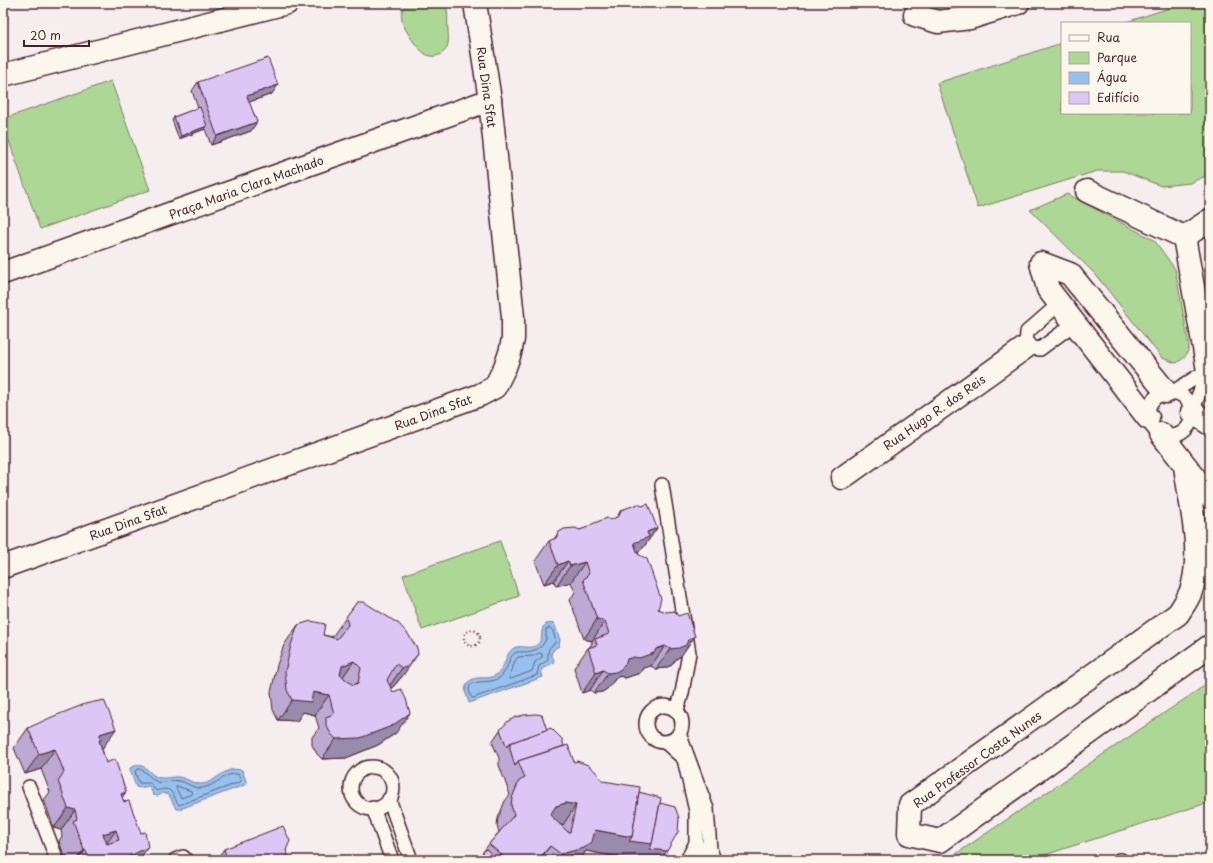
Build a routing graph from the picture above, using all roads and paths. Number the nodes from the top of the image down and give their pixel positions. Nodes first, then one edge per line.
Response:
1 (287, 3) edge
2 (475, 3) edge
3 (1018, 3) edge
4 (915, 15) dead end
5 (3, 75) edge
6 (490, 100) junction
7 (1087, 191) dead end
8 (1210, 220) edge
9 (1184, 237) junction
10 (3, 273) edge
11 (1059, 304) junction
12 (1075, 323) junction
13 (1026, 347) junction
14 (1208, 370) junction
15 (1170, 392) junction
16 (1192, 412) junction
17 (1210, 424) edge
18 (1155, 426) junction
19 (1185, 466) junction
20 (842, 478) dead end
21 (662, 485) dead end
22 (1210, 497) edge
23 (3, 567) edge
24 (479, 635) joint
25 (1210, 646) edge
26 (677, 711) junction
27 (679, 733) junction
28 (665, 742) junction
29 (29, 787) dead end
30 (389, 799) junction
31 (373, 808) junction
32 (696, 843) junction
33 (56, 860) edge
34 (175, 860) edge
35 (186, 860) edge
36 (392, 860) edge
37 (411, 860) edge
38 (687, 860) edge
39 (703, 860) edge
40 (714, 860) edge

1 - 5 street
2 - 6 street, Rua Dina Sfat
3 - 4 street
6 - 10 street, Praça Maria Clara Machado
6 - 23 street, Rua Dina Sfat
7 - 9 street
8 - 9 street
9 - 14 street
11 - 12 street
11 - 13 lane
11 - 15 street
12 - 13 lane
12 - 18 street
13 - 20 street, Rua Hugo R. dos Reis
14 - 15 lane
14 - 16 lane
15 - 16 lane
15 - 18 lane
16 - 17 street
16 - 18 lane
18 - 19 street
19 - 22 street
19 - 25 street, Rua Professor Costa Nunes
21 - 26 lane
24 - 24 path
26 - 27 lane
26 - 28 lane
27 - 28 lane
27 - 40 lane
28 - 32 lane
29 - 33 lane
30 - 31 lane
30 - 31 lane
30 - 37 lane
31 - 36 lane
32 - 38 lane
32 - 39 lane
34 - 35 lane

